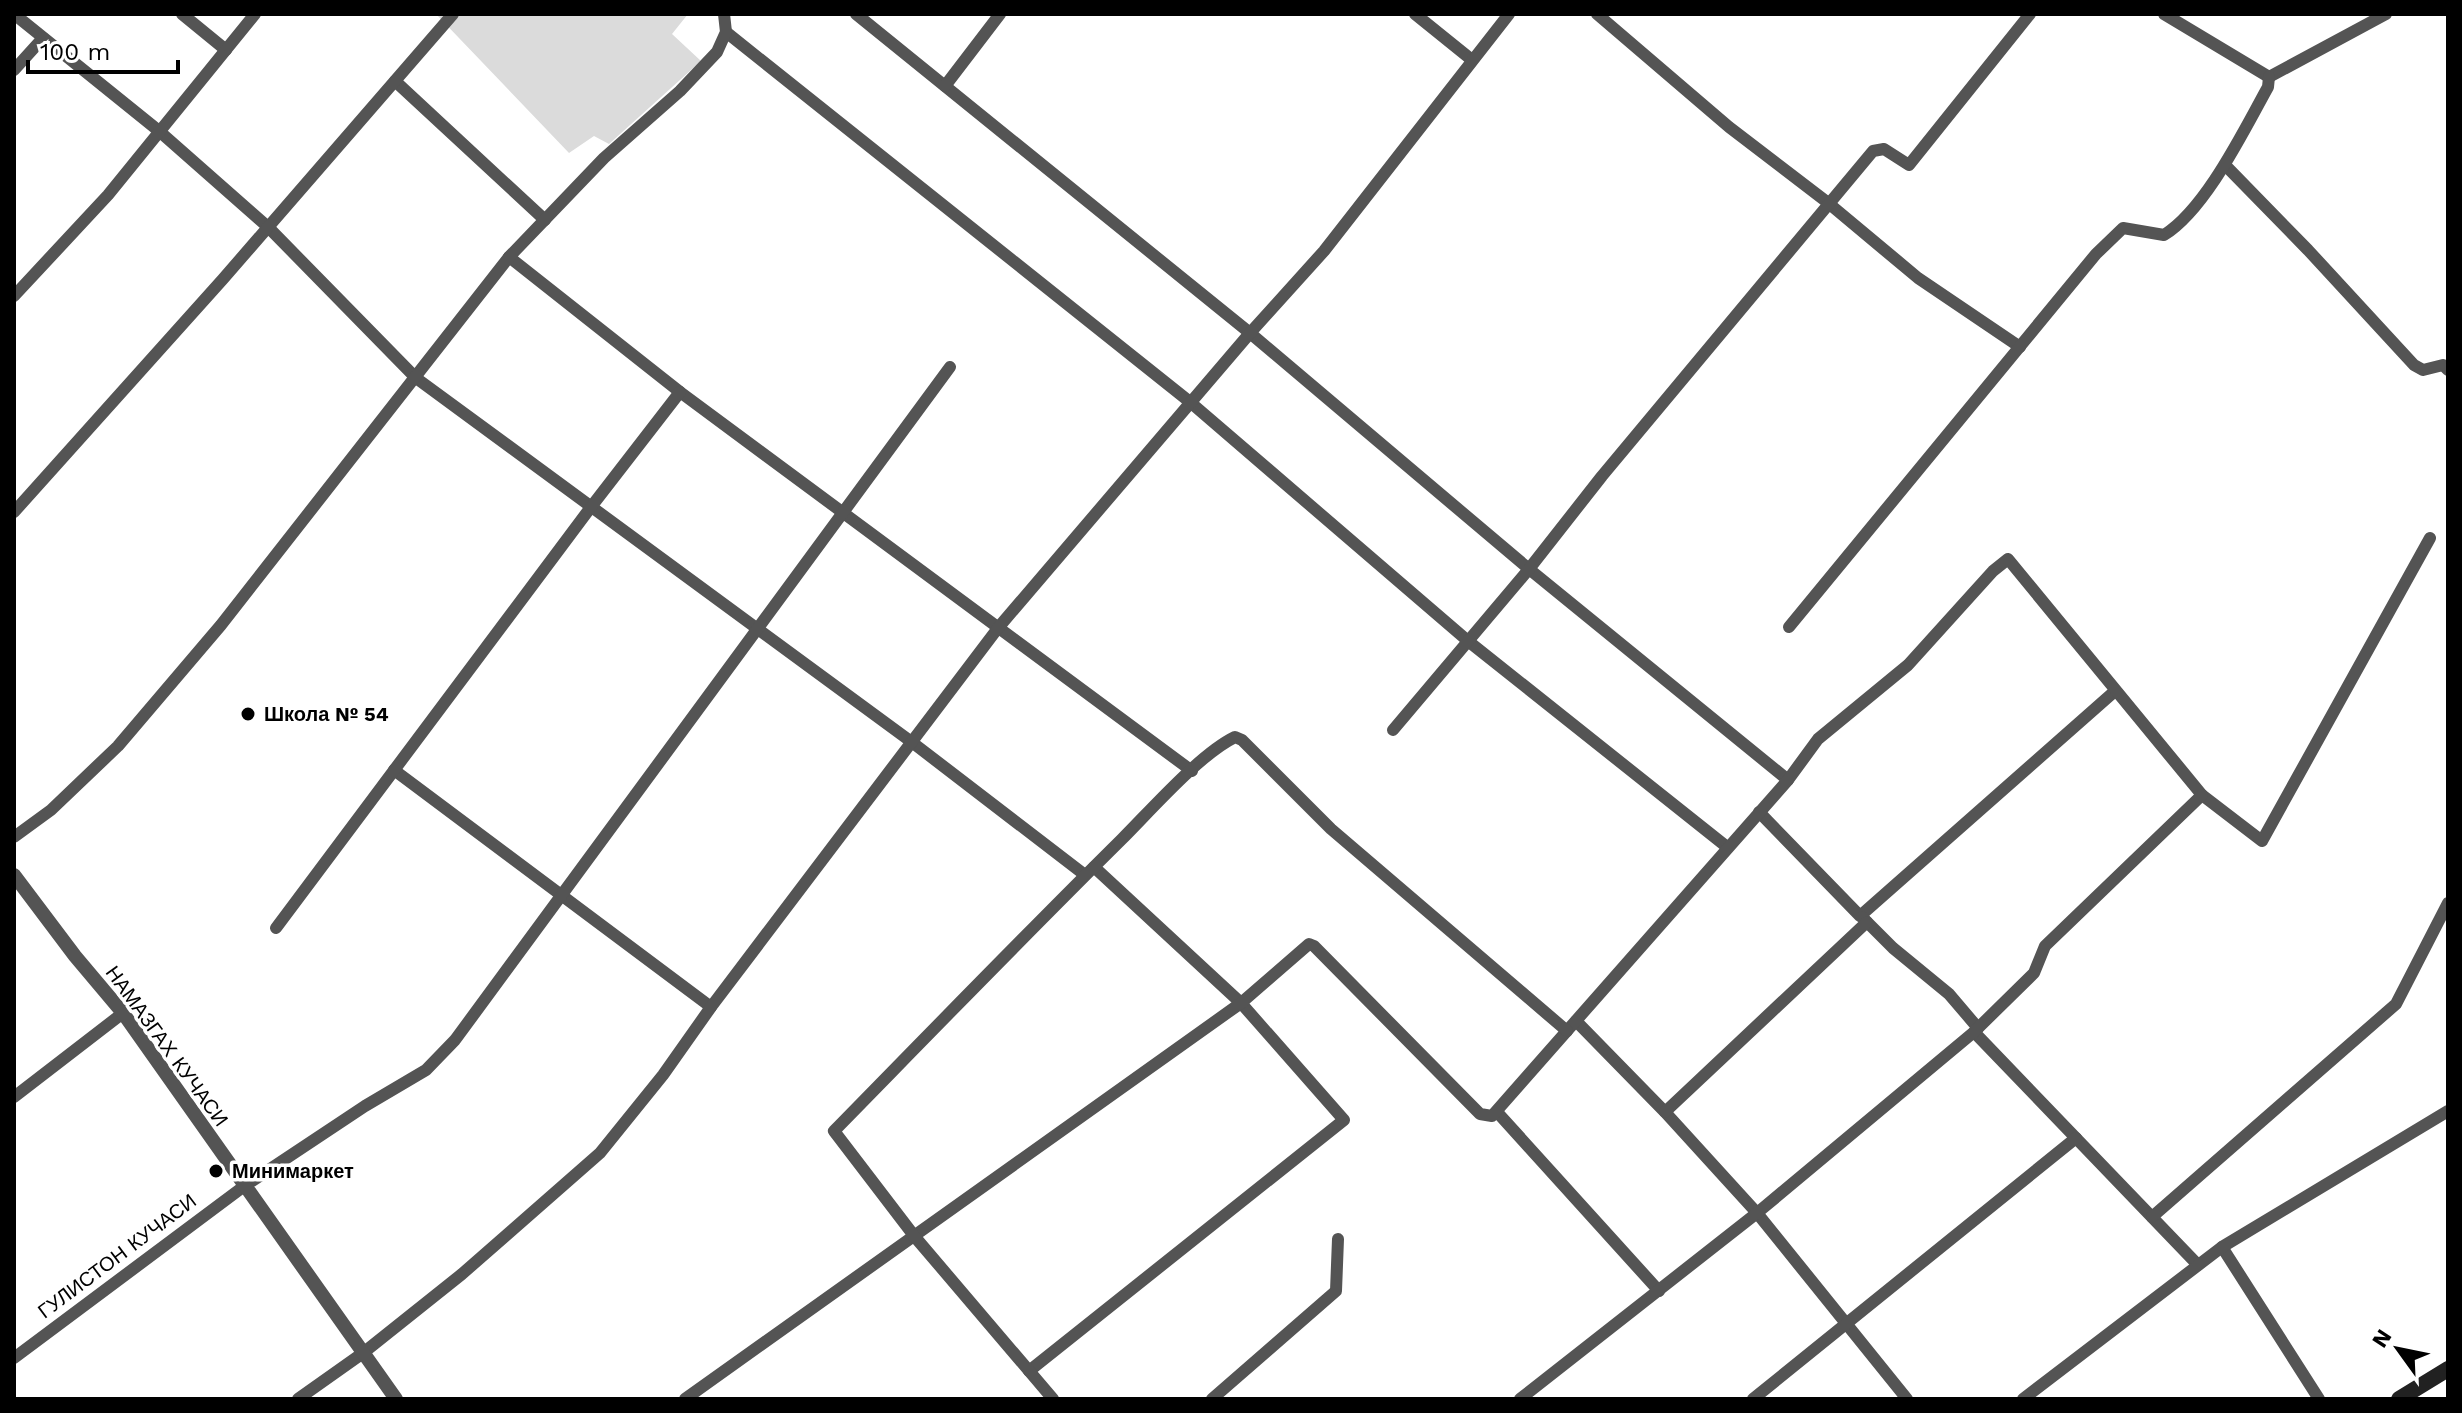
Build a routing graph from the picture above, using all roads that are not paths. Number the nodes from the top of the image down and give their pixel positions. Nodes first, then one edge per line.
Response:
1 (14, 14) edge
2 (182, 14) edge
3 (255, 14) edge
4 (453, 14) edge
5 (724, 14) edge
6 (856, 14) edge
7 (1000, 14) edge
8 (1415, 14) edge
9 (1509, 14) edge
10 (1597, 14) edge
11 (2030, 14) edge
12 (2164, 14) edge
13 (2386, 14) edge
14 (30, 19) edge
15 (726, 32) junction
16 (43, 38) junction
17 (226, 50) junction
18 (1472, 60) junction
19 (14, 70) edge
20 (2269, 77) junction
21 (395, 81) junction
22 (945, 86) junction
23 (159, 131) junction
24 (2225, 165) junction
25 (1827, 202) junction
26 (545, 220) junction
27 (268, 227) junction
28 (509, 257) junction
29 (14, 296) edge
30 (1250, 333) junction
31 (2020, 347) junction
32 (950, 367) dead end
33 (2448, 370) edge
34 (416, 378) junction
35 (680, 392) junction
36 (1190, 402) junction
37 (591, 507) junction
38 (844, 511) junction
39 (14, 512) edge
40 (2430, 538) dead end
41 (1529, 569) junction
42 (1789, 627) dead end
43 (998, 628) junction
44 (758, 630) junction
45 (1468, 641) junction
46 (2115, 691) junction
47 (1393, 730) dead end
48 (913, 743) junction
49 (394, 770) junction
50 (1192, 771) junction
51 (1788, 780) junction
52 (2202, 795) junction
53 (1759, 812) junction
54 (14, 837) edge
55 (1727, 847) junction
56 (1090, 871) junction
57 (14, 875) edge
58 (561, 897) junction
59 (2448, 903) edge
60 (1864, 919) junction
61 (276, 928) dead end
62 (1241, 1003) junction
63 (711, 1007) junction
64 (123, 1013) junction
65 (1571, 1026) junction
66 (1976, 1030) junction
67 (14, 1097) edge
68 (2448, 1111) edge
69 (1497, 1112) junction
70 (1665, 1112) junction
71 (2076, 1138) junction
72 (243, 1187) junction
73 (1757, 1213) junction
74 (2152, 1217) junction
75 (915, 1237) junction
76 (1338, 1239) dead end
77 (2222, 1247) junction
78 (2198, 1265) junction
79 (1659, 1291) junction
80 (1848, 1322) junction
81 (363, 1353) junction
82 (14, 1358) edge
83 (2448, 1369) edge
84 (1029, 1371) junction
85 (298, 1399) edge
86 (396, 1399) edge
87 (685, 1399) edge
88 (1053, 1399) edge
89 (1212, 1399) edge
90 (1520, 1399) edge
91 (1753, 1399) edge
92 (1907, 1399) edge
93 (2023, 1399) edge
94 (2319, 1399) edge
95 (2399, 1399) edge

1 - 14 street
2 - 17 street
3 - 17 street
4 - 21 street
5 - 15 street
6 - 22 street
7 - 22 street
8 - 18 street
9 - 18 street
10 - 25 street
11 - 25 street
12 - 20 street
13 - 20 street
14 - 16 street
15 - 26 street
15 - 36 street
16 - 19 street
16 - 23 street
17 - 23 street
18 - 30 street
20 - 24 street
21 - 26 street
21 - 27 street
22 - 30 street
23 - 27 street
23 - 29 street
24 - 31 street
24 - 33 street
25 - 31 street
25 - 41 street
26 - 28 street
27 - 34 street
27 - 39 street
28 - 34 street
28 - 35 street
30 - 36 street
30 - 41 street
31 - 42 street
32 - 38 street, ГУЛИСТОН КУЧАСИ
34 - 37 street
34 - 54 street
35 - 37 street
35 - 38 street
36 - 43 street
36 - 45 street
37 - 44 street
37 - 49 street
38 - 43 street
38 - 44 street, ГУЛИСТОН КУЧАСИ
40 - 52 street
41 - 45 street
41 - 51 street
43 - 48 street
43 - 50 street
44 - 48 street
44 - 58 street, ГУЛИСТОН КУЧАСИ
45 - 47 street
45 - 55 street
46 - 51 street
46 - 52 street
46 - 60 street
48 - 56 street
48 - 63 street
49 - 58 street
49 - 61 street
50 - 56 street
50 - 65 street
51 - 53 street
52 - 66 street
53 - 55 street
53 - 60 street
55 - 65 street
56 - 62 street
56 - 75 street
57 - 64 street, НАМАЗГАХ КУЧАСИ
58 - 63 street
58 - 72 street, ГУЛИСТОН КУЧАСИ
59 - 74 street
60 - 66 street
60 - 70 street
62 - 69 street
62 - 75 street
62 - 84 street
63 - 81 street
64 - 67 street
64 - 72 street, НАМАЗГАХ КУЧАСИ
65 - 69 street
65 - 70 street
66 - 71 street
66 - 73 street
68 - 77 street
69 - 79 street
70 - 73 street
71 - 74 street
71 - 80 street
72 - 81 street, НАМАЗГАХ КУЧАСИ
72 - 82 street, ГУЛИСТОН КУЧАСИ
73 - 79 street
73 - 80 street
74 - 78 street
75 - 84 street
75 - 87 street
76 - 89 street
77 - 78 street
77 - 94 street
78 - 93 street
79 - 90 street
80 - 91 street
80 - 92 street
81 - 85 street
81 - 86 street, НАМАЗГАХ КУЧАСИ
83 - 95 main road
84 - 88 street

